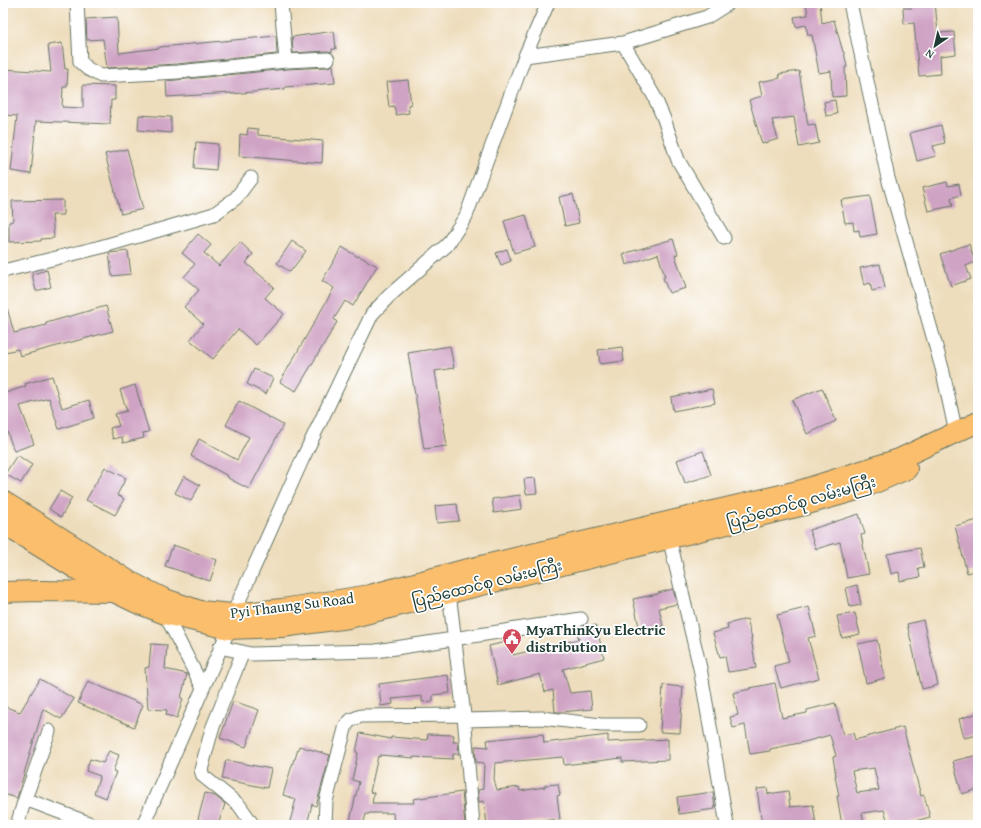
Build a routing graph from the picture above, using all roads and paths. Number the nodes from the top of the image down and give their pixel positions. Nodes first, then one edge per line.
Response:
1 (77, 3) edge
2 (281, 3) edge
3 (548, 3) edge
4 (729, 3) edge
5 (850, 3) edge
6 (623, 43) junction
7 (525, 56) junction
8 (328, 59) dead end
9 (286, 61) junction
10 (251, 178) dead end
11 (724, 238) dead end
12 (3, 271) edge
13 (978, 422) edge
14 (956, 433) junction
15 (978, 435) edge
16 (3, 501) edge
17 (3, 524) edge
18 (669, 537) junction
19 (3, 592) edge
20 (114, 592) junction
21 (449, 593) junction
22 (165, 614) junction
23 (581, 619) dead end
24 (231, 622) junction
25 (455, 639) junction
26 (220, 647) junction
27 (242, 652) junction
28 (203, 688) junction
29 (464, 718) junction
30 (639, 725) dead end
31 (49, 731) dead end
32 (25, 799) junction
33 (17, 825) edge
34 (94, 825) edge
35 (142, 825) edge
36 (253, 825) edge
37 (325, 825) edge
38 (473, 825) edge
39 (726, 825) edge

1 - 9 street
2 - 9 street
3 - 7 street
4 - 6 street
5 - 14 street
6 - 7 street
6 - 11 street
7 - 24 street
8 - 9 street
10 - 12 street
13 - 14 main road, Pyi Thaung Su Road
14 - 24 main road, Pyi Thaung Su Road
15 - 18 main road, ပြည်ထောင်စု လမ်းမကြီး
16 - 24 main road, Pyi Thaung Su Road
17 - 20 main road, ပြည်ထောင်စု လမ်းမကြီး
18 - 21 main road, ပြည်ထောင်စု လမ်းမကြီး
18 - 39 street
19 - 20 main road
20 - 22 main road, ပြည်ထောင်စု လမ်းမကြီး
21 - 24 main road, ပြည်ထောင်စု လမ်းမကြီး
21 - 25 street
22 - 24 main road, ပြည်ထောင်စု လမ်းမကြီး
22 - 28 street
23 - 25 street
24 - 26 street
25 - 27 street
25 - 29 street
26 - 27 street
26 - 28 street
27 - 36 street
28 - 35 street
29 - 30 street
29 - 37 street
29 - 38 street
31 - 32 street
32 - 33 street
32 - 34 street

